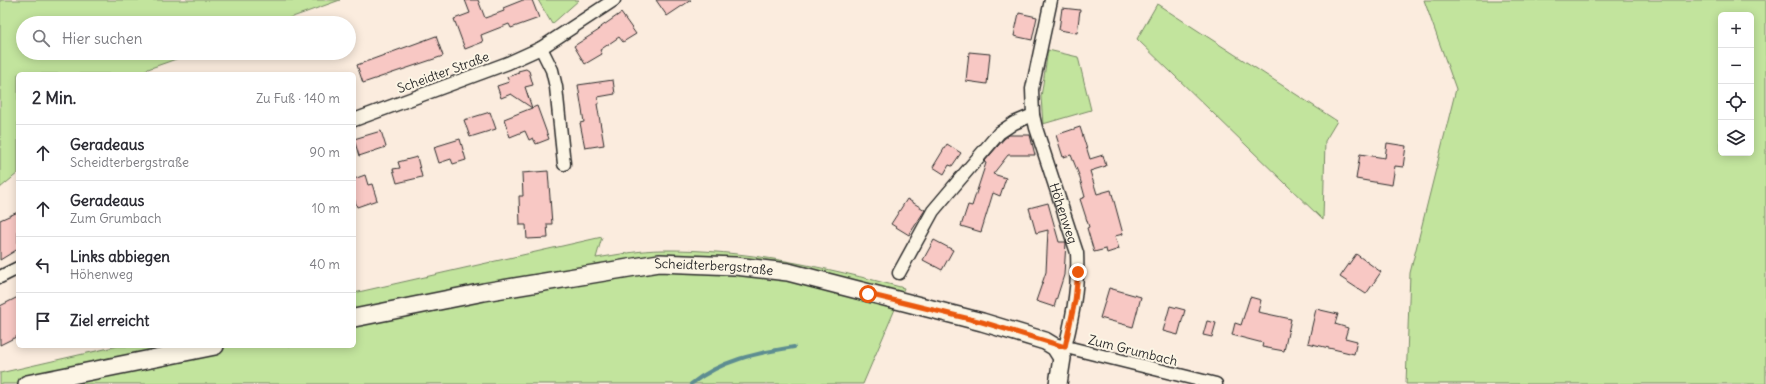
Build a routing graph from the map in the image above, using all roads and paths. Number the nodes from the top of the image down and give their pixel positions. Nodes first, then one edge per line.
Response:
1 (614, 0) edge
2 (1051, 0) edge
3 (598, 4) edge
4 (541, 48) junction
5 (1033, 115) junction
6 (356, 119) edge
7 (564, 164) dead end
8 (16, 269) edge
9 (899, 273) dead end
10 (0, 277) edge
11 (356, 318) edge
12 (205, 348) edge
13 (1064, 353) junction
14 (27, 384) edge
15 (1058, 384) edge
16 (1216, 384) edge

1 - 3 street, Scheidter Straße
2 - 5 street, Höhenweg
3 - 4 street, Scheidter Straße
4 - 6 street, Scheidter Straße
4 - 7 street
5 - 9 street
5 - 13 street, Höhenweg
8 - 10 street
11 - 13 street, Scheidterbergstraße
12 - 14 street
13 - 15 street, Höhenweg
13 - 16 street, Zum Grumbach

